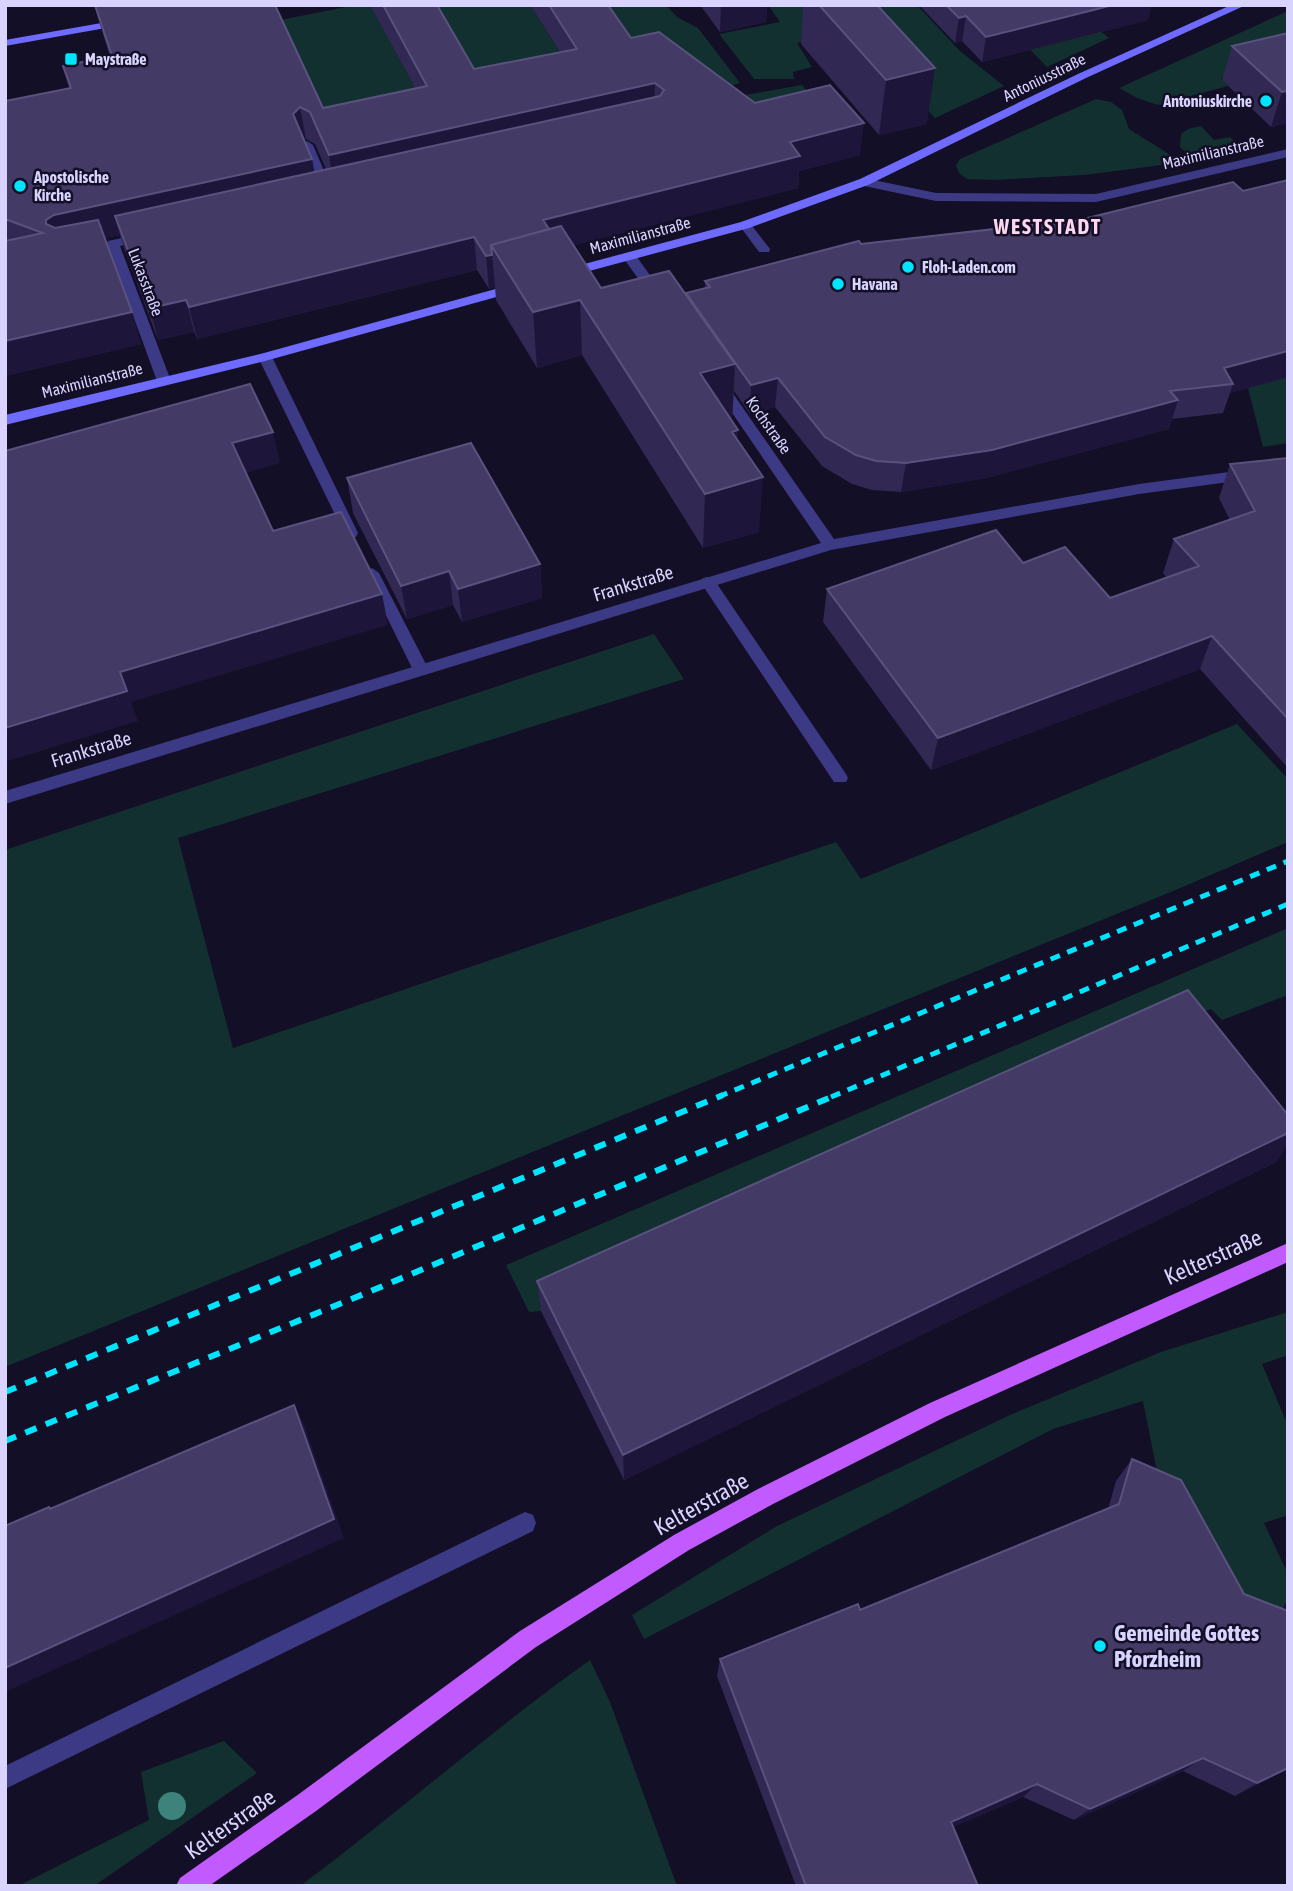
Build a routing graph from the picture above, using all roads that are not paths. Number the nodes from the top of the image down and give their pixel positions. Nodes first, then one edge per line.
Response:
1 (1241, 5) edge
2 (138, 19) edge
3 (5, 43) edge
4 (307, 145) edge
5 (1288, 153) edge
6 (864, 182) junction
7 (342, 192) edge
8 (328, 195) junction
9 (315, 198) edge
10 (745, 225) junction
11 (153, 235) edge
12 (764, 250) dead end
13 (629, 256) junction
14 (669, 312) edge
15 (265, 356) junction
16 (715, 378) edge
17 (164, 381) junction
18 (5, 420) edge
19 (1288, 469) edge
20 (830, 545) junction
21 (708, 582) junction
22 (421, 670) junction
23 (840, 778) dead end
24 (5, 798) edge
25 (1288, 1252) edge
26 (525, 1523) dead end
27 (5, 1778) edge
28 (188, 1886) edge

1 - 6 street, Antoniusstraße
2 - 3 street
4 - 8 street
5 - 6 street, Maximilianstraße
6 - 10 street, Maximilianstraße
7 - 8 street
8 - 9 street
10 - 12 street
10 - 13 street, Maximilianstraße
11 - 17 street, Lukasstraße
13 - 14 street
13 - 15 street, Maximilianstraße
15 - 17 street, Maximilianstraße
15 - 22 street
16 - 20 street, Kochstraße
17 - 18 street, Maximilianstraße
19 - 20 street, Frankstraße
20 - 21 street, Frankstraße
21 - 22 street, Frankstraße
21 - 23 street
22 - 24 street, Frankstraße
25 - 28 main road, Kelterstraße
26 - 27 street

